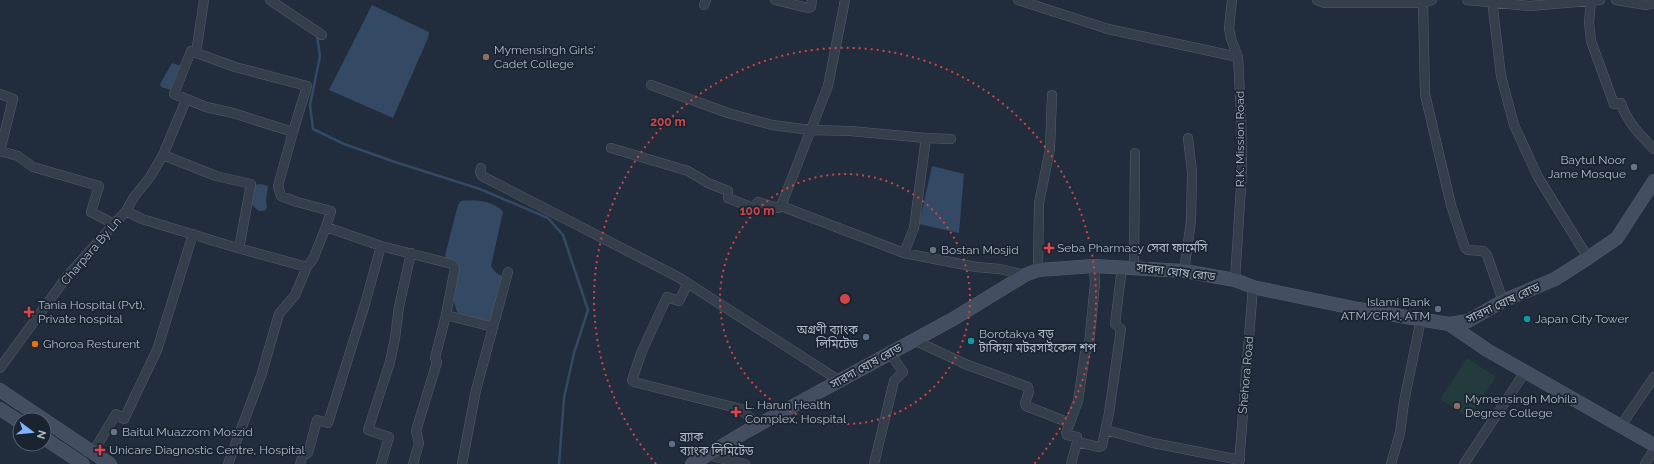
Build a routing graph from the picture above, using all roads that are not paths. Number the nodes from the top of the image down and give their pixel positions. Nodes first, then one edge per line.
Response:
1 (204, 0) edge
2 (270, 0) edge
3 (775, 0) edge
4 (812, 0) edge
5 (845, 0) edge
6 (1018, 0) edge
7 (1232, 0) edge
8 (1317, 0) edge
9 (1467, 0) edge
10 (1595, 0) edge
11 (1616, 0) edge
12 (1428, 1) edge
13 (1492, 1) edge
14 (788, 2) edge
15 (1654, 3) edge
16 (322, 35) dead end
17 (196, 53) junction
18 (1238, 56) junction
19 (651, 85) dead end
20 (0, 94) edge
21 (1052, 94) dead end
22 (186, 100) junction
23 (811, 130) junction
24 (293, 132) junction
25 (926, 138) junction
26 (1188, 138) dead end
27 (951, 139) dead end
28 (611, 148) dead end
29 (1654, 149) edge
30 (0, 151) edge
31 (1135, 153) dead end
32 (162, 155) junction
33 (481, 168) dead end
34 (1654, 181) edge
35 (780, 206) junction
36 (126, 211) junction
37 (114, 224) junction
38 (326, 228) junction
39 (193, 234) junction
40 (240, 243) dead end
41 (381, 246) junction
42 (411, 253) junction
43 (904, 253) junction
44 (1588, 258) junction
45 (1094, 266) junction
46 (307, 267) junction
47 (1128, 267) junction
48 (1038, 270) junction
49 (1184, 271) junction
50 (508, 272) dead end
51 (1025, 275) junction
52 (1235, 280) junction
53 (688, 283) junction
54 (1253, 287) junction
55 (1503, 301) junction
56 (446, 315) junction
57 (1421, 319) junction
58 (1449, 324) junction
59 (493, 327) junction
60 (914, 340) junction
61 (890, 353) junction
62 (0, 368) edge
63 (1525, 372) junction
64 (1654, 377) edge
65 (840, 380) junction
66 (0, 390) edge
67 (0, 409) edge
68 (12, 417) edge
69 (1070, 423) junction
70 (758, 426) junction
71 (1620, 427) junction
72 (1106, 430) junction
73 (1077, 442) junction
74 (52, 443) edge
75 (1654, 445) edge
76 (1654, 450) edge
77 (93, 452) junction
78 (707, 455) junction
79 (1239, 462) edge
80 (83, 464) edge
81 (110, 464) edge
82 (228, 464) edge
83 (300, 464) edge
84 (381, 464) edge
85 (413, 464) edge
86 (462, 464) edge
87 (692, 464) edge
88 (745, 464) edge
89 (874, 464) edge
90 (1071, 464) edge
91 (1391, 464) edge
92 (1464, 464) edge
93 (1645, 464) edge

1 - 17 street
2 - 16 street
3 - 14 street
4 - 14 street
5 - 23 street
6 - 18 street
7 - 18 street, R.K. Mission Road
8 - 12 street
9 - 13 street
10 - 13 street
10 - 29 street
11 - 15 street
12 - 55 street
13 - 44 street
17 - 22 street
17 - 24 street
18 - 52 street, R.K. Mission Road
19 - 23 street
20 - 30 street
21 - 48 street
22 - 24 street
22 - 32 street
23 - 25 street
23 - 35 street
24 - 38 street
25 - 27 street
25 - 43 street
26 - 49 street
28 - 35 street
30 - 37 street
31 - 47 street
32 - 36 street
32 - 40 street
33 - 53 street
34 - 44 main road, সারদা ঘোষ রোড
35 - 43 street
36 - 37 street, Charpara By Ln
36 - 39 street, Charpara By Ln
37 - 62 street, Charpara By Ln
38 - 41 street
38 - 46 street
39 - 46 street, Charpara By Ln
39 - 77 street
41 - 42 street
41 - 83 street
42 - 56 street
42 - 84 street
43 - 51 street
44 - 55 main road, সারদা ঘোষ রোড
45 - 47 main road, সারদা ঘোষ রোড
45 - 48 main road, সারদা ঘোষ রোড
45 - 69 street
46 - 82 street
47 - 49 main road, সারদা ঘোষ রোড
47 - 72 street
48 - 51 main road, সারদা ঘোষ রোড
49 - 52 main road, সারদা ঘোষ রোড
50 - 59 street
51 - 60 main road, সারদা ঘোষ রোড
52 - 54 main road, সারদা ঘোষ রোড
53 - 65 street
53 - 70 street
54 - 57 main road, সারদা ঘোষ রোড
54 - 79 street, Shehora Road
55 - 58 main road, সারদা ঘোষ রোড
56 - 59 street
56 - 85 street
57 - 58 main road, সারদা ঘোষ রোড
57 - 91 street
58 - 63 main road
59 - 86 street
60 - 61 main road, সারদা ঘোষ রোড
60 - 69 street
61 - 65 main road, সারদা ঘোষ রোড
61 - 89 street
63 - 71 main road
63 - 92 street
64 - 71 street
65 - 70 main road, সারদা ঘোষ রোড
66 - 77 main road
67 - 68 main road
69 - 73 street
70 - 78 main road, সারদা ঘোষ রোড
71 - 75 main road
72 - 73 street
72 - 79 street
73 - 90 street
74 - 80 main road
76 - 93 street
77 - 81 main road
78 - 87 main road, সারদা ঘোষ রোড
78 - 88 street

